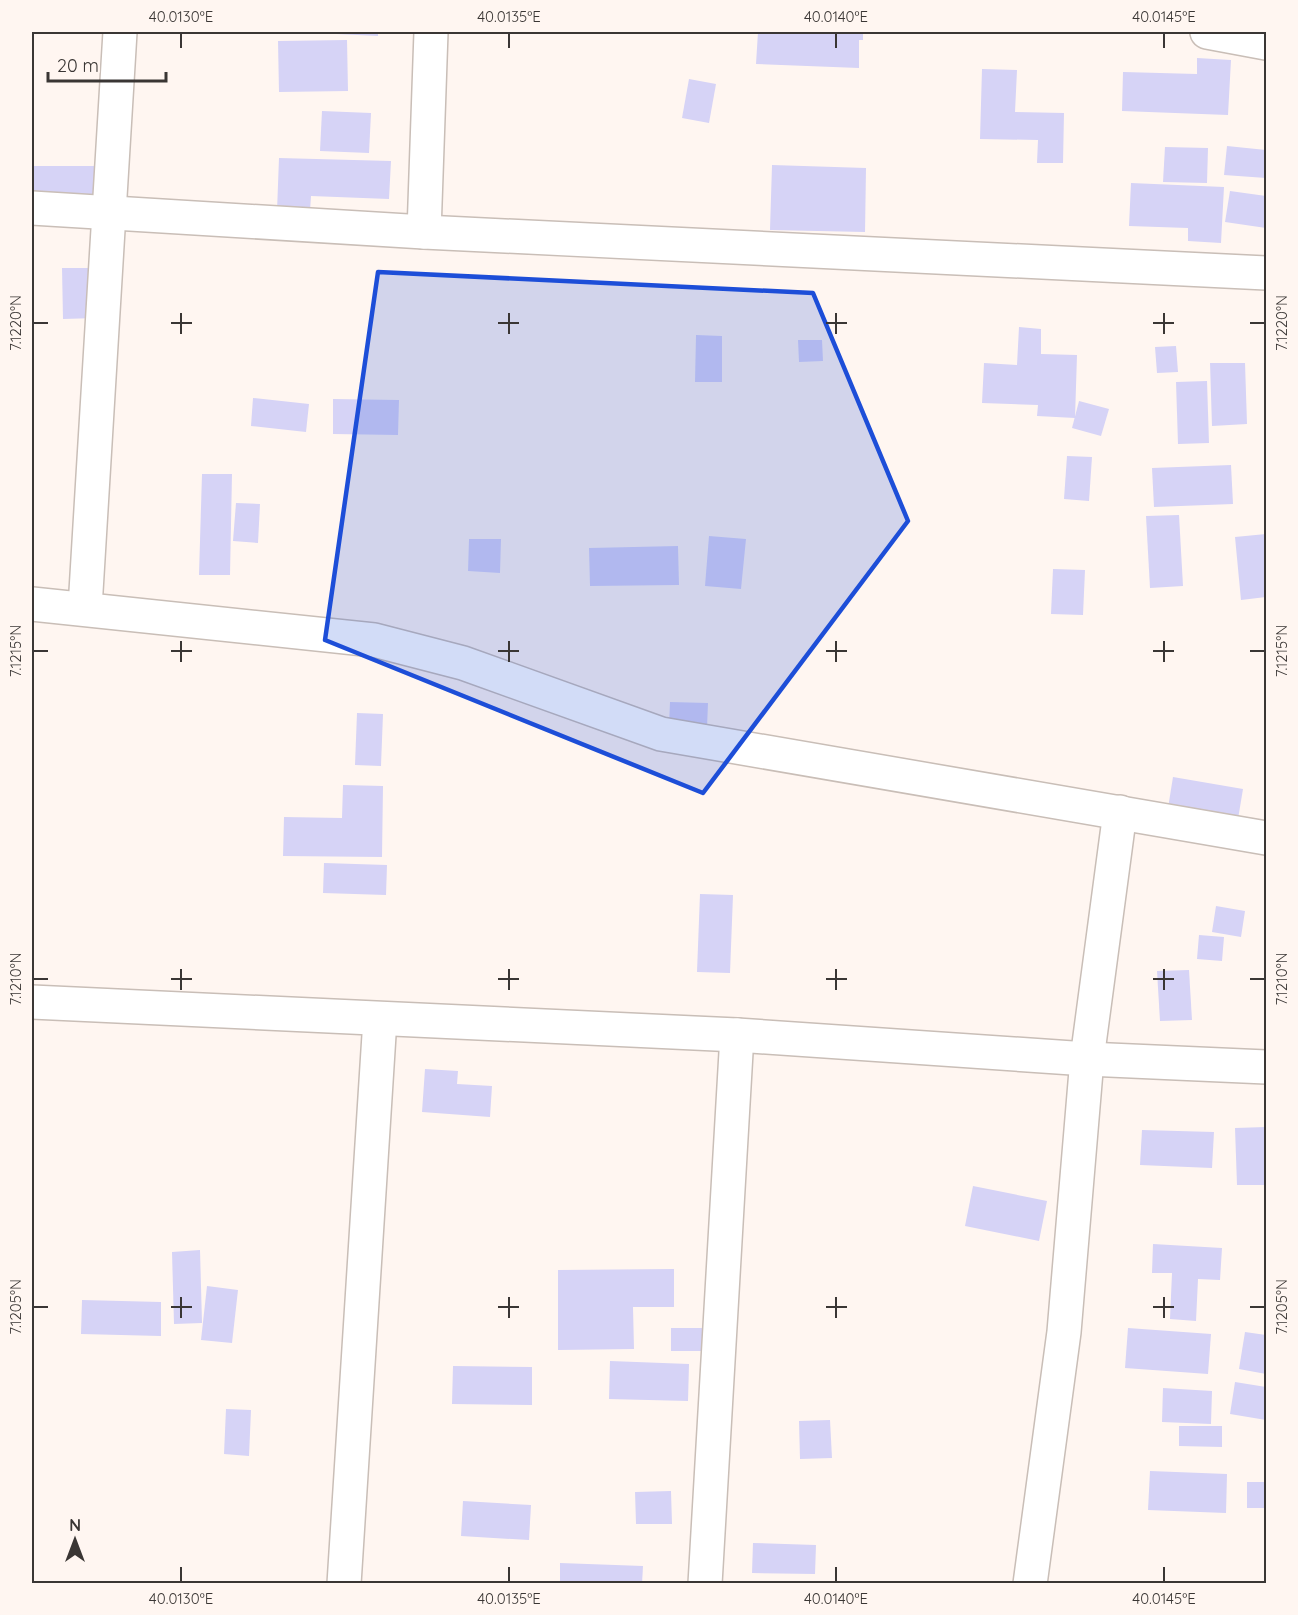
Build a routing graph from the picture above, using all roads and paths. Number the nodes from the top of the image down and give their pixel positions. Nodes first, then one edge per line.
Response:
1 (120, 32) edge
2 (431, 32) edge
3 (1206, 32) edge
4 (1266, 43) edge
5 (32, 208) edge
6 (110, 213) junction
7 (424, 232) junction
8 (1266, 273) edge
9 (32, 604) edge
10 (85, 608) junction
11 (1120, 812) junction
12 (1266, 838) edge
13 (32, 1002) edge
14 (380, 1019) junction
15 (737, 1035) junction
16 (1087, 1059) junction
17 (1266, 1067) edge
18 (344, 1584) edge
19 (705, 1584) edge
20 (1030, 1584) edge

1 - 6 street
2 - 7 street
3 - 4 street
5 - 6 street
6 - 7 street
6 - 10 street
7 - 8 street
9 - 10 street
10 - 11 street
11 - 12 street
11 - 16 street
13 - 14 street
14 - 15 street
14 - 18 street
15 - 16 street
15 - 19 street
16 - 17 street
16 - 20 street

